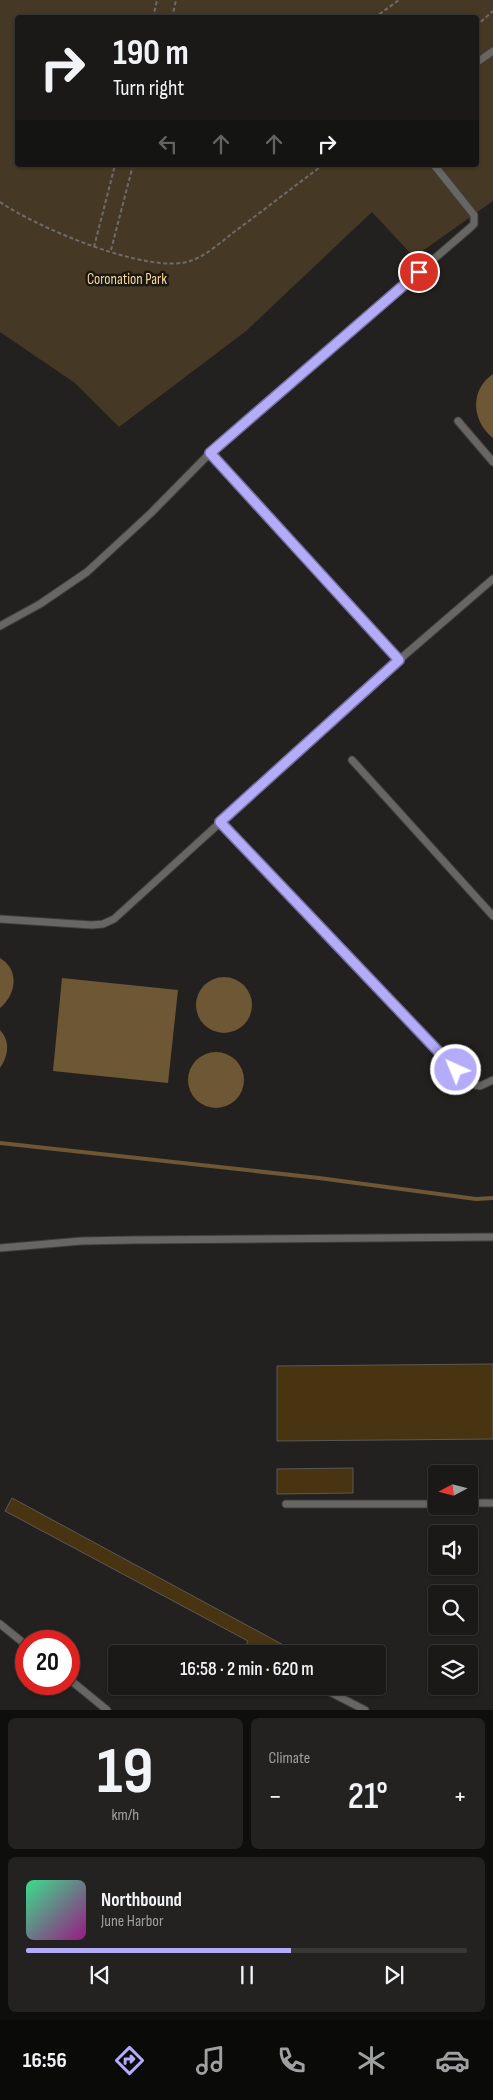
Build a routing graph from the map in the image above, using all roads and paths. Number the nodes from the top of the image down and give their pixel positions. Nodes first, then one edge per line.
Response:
1 (157, 0) edge
2 (176, 0) edge
3 (399, 0) edge
4 (493, 11) edge
5 (154, 15) edge
6 (173, 15) edge
7 (378, 15) edge
8 (479, 23) edge
9 (493, 52) edge
10 (479, 61) edge
11 (114, 167) edge
12 (133, 167) edge
13 (320, 167) edge
14 (436, 167) edge
15 (0, 202) edge
16 (94, 247) junction
17 (111, 251) junction
18 (458, 420) dead end
19 (210, 453) junction
20 (493, 462) edge
21 (493, 579) edge
22 (0, 626) edge
23 (399, 660) junction
24 (352, 760) dead end
25 (220, 822) junction
26 (493, 916) edge
27 (0, 919) edge
28 (493, 1080) edge
29 (493, 1237) edge
30 (0, 1248) edge
31 (478, 1503) edge
32 (493, 1503) edge
33 (286, 1504) dead end
34 (428, 1504) edge
35 (0, 1624) edge
36 (15, 1636) edge
37 (80, 1689) edge
38 (336, 1695) edge
39 (107, 1710) edge
40 (365, 1710) edge

1 - 5 path
2 - 6 path
3 - 7 path
4 - 8 path
9 - 10 lane
11 - 16 path
12 - 17 path
13 - 17 path
14 - 19 lane
15 - 16 path
16 - 17 path
18 - 20 lane
19 - 22 lane
19 - 23 lane
21 - 23 lane
23 - 25 lane
24 - 26 lane
25 - 27 lane
25 - 28 lane
29 - 30 lane
31 - 32 lane
33 - 34 lane
35 - 36 lane
37 - 39 lane
38 - 40 lane

